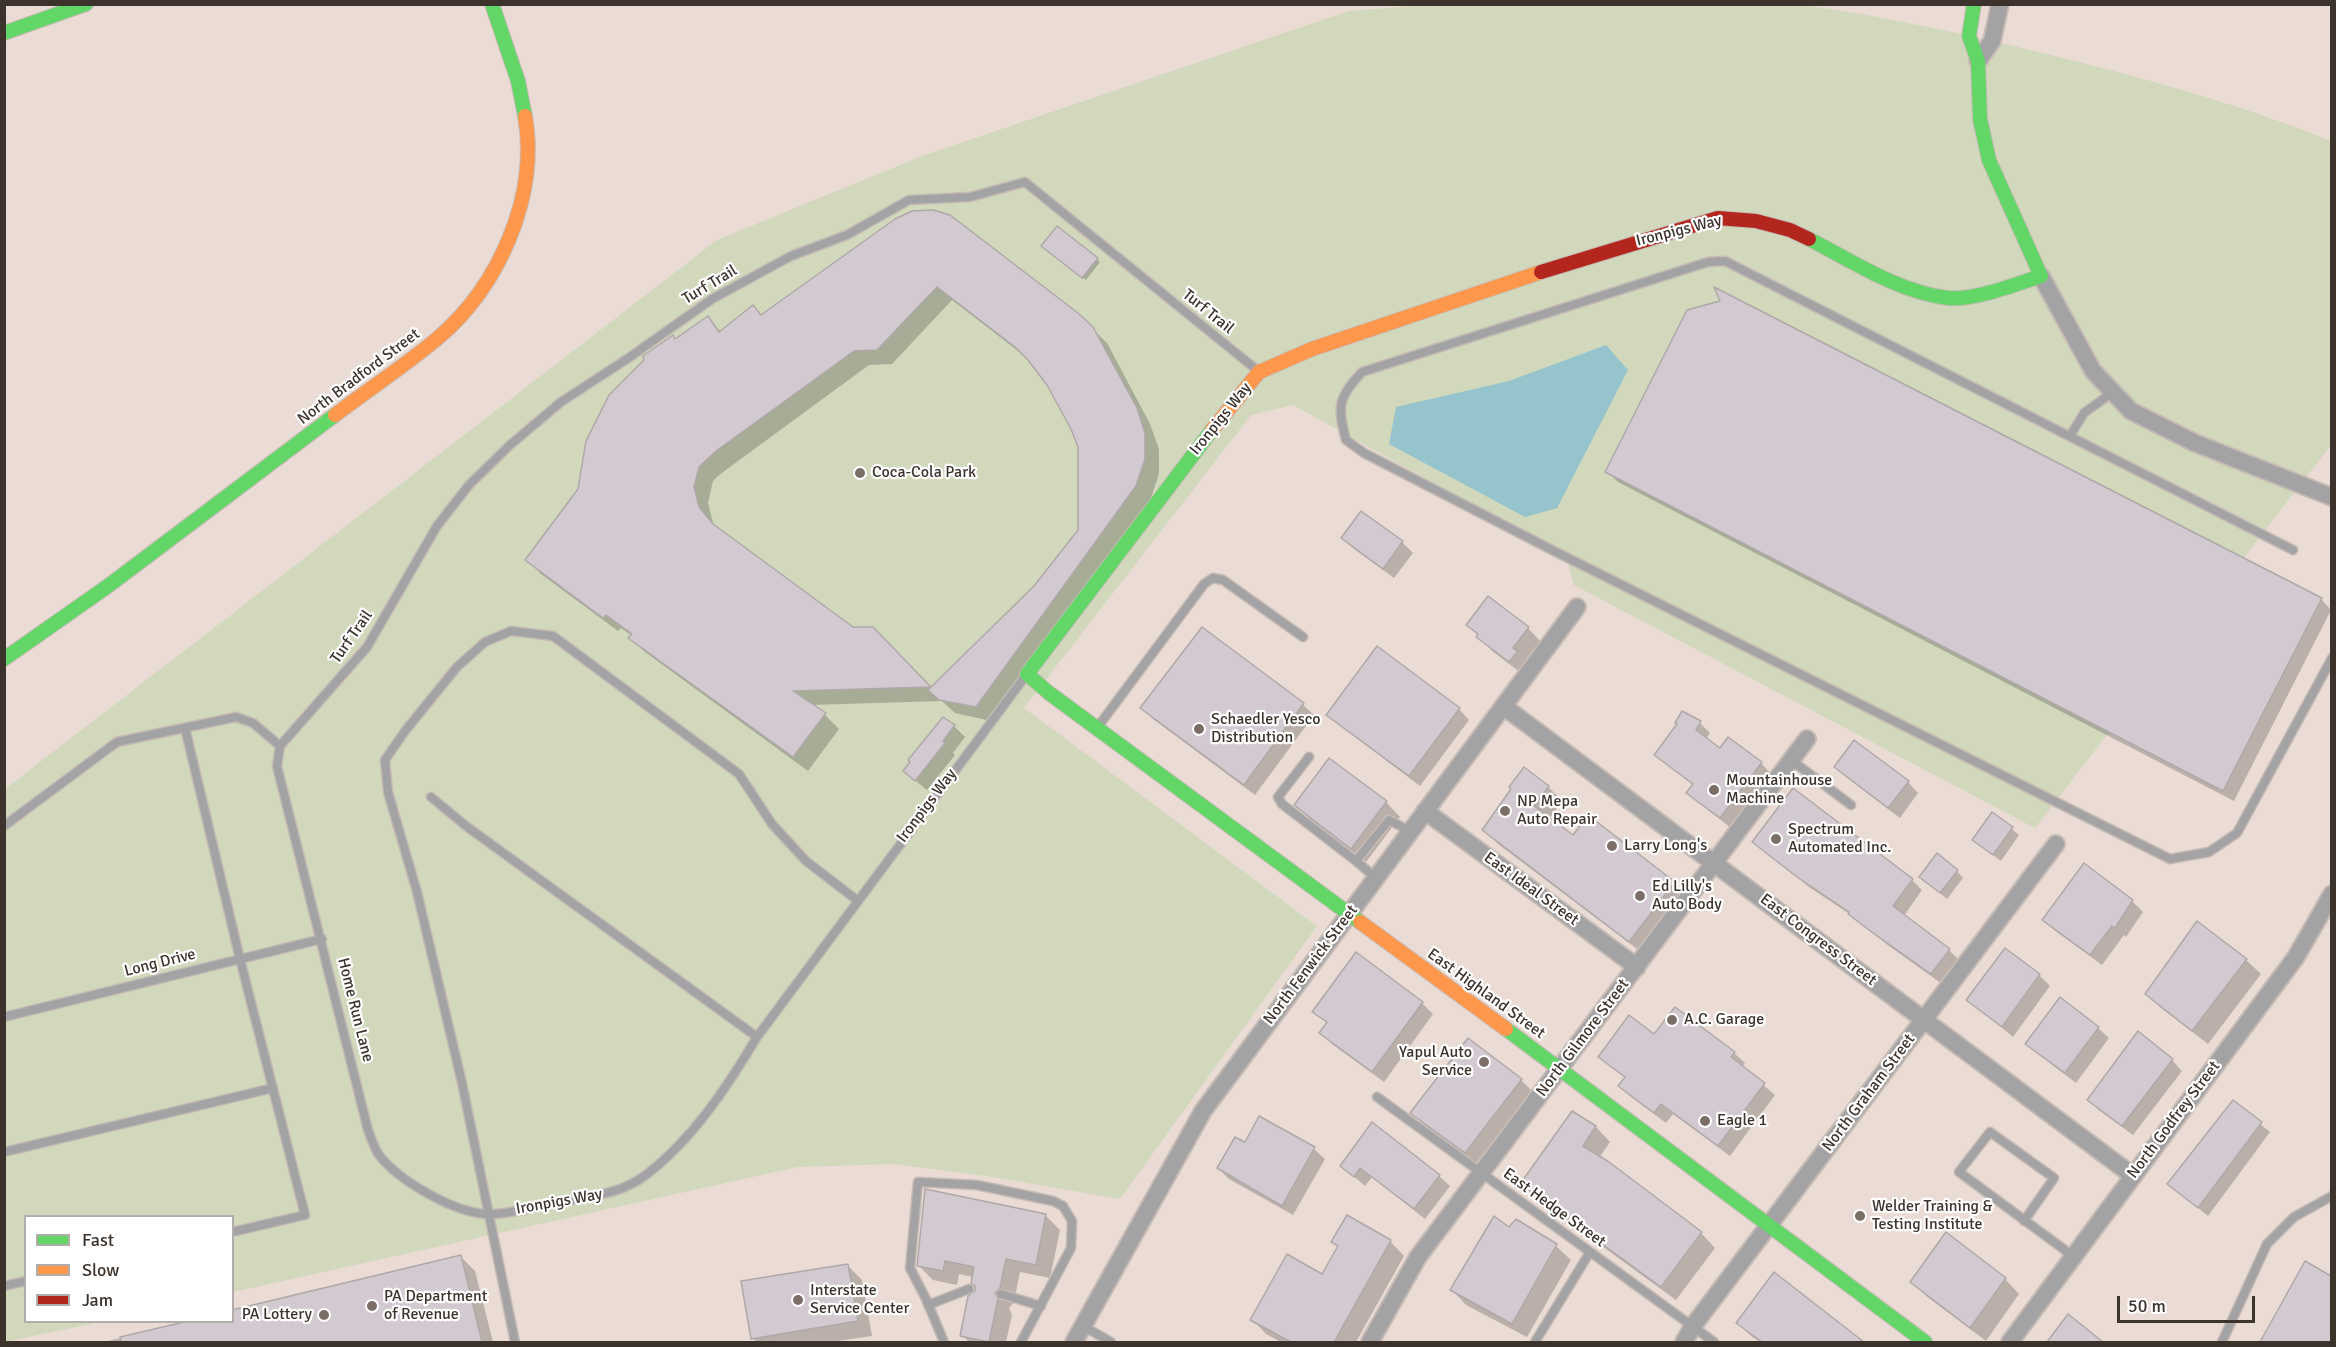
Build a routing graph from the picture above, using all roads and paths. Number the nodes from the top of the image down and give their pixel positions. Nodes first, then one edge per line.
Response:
1 (86, 4) edge
2 (481, 4) edge
3 (492, 4) edge
4 (502, 4) edge
5 (1974, 4) edge
6 (2000, 4) edge
7 (500, 28) junction
8 (4, 33) edge
9 (1978, 61) junction
10 (2041, 276) junction
11 (1259, 372) junction
12 (2112, 392) junction
13 (2070, 436) junction
14 (2331, 497) edge
15 (2293, 550) dead end
16 (1577, 607) dead end
17 (1302, 637) dead end
18 (2331, 658) edge
19 (4, 659) edge
20 (1027, 674) junction
21 (1503, 706) junction
22 (185, 728) junction
23 (1097, 729) junction
24 (1807, 739) dead end
25 (280, 746) junction
26 (1309, 757) dead end
27 (1791, 760) junction
28 (430, 796) dead end
29 (1851, 805) dead end
30 (1425, 811) junction
31 (4, 826) edge
32 (1410, 831) junction
33 (2056, 844) dead end
34 (1356, 861) junction
35 (1714, 863) junction
36 (1376, 878) junction
37 (2331, 894) edge
38 (858, 901) junction
39 (1349, 914) junction
40 (322, 939) junction
41 (240, 959) junction
42 (1637, 967) junction
43 (4, 1017) edge
44 (1924, 1019) junction
45 (757, 1037) junction
46 (1560, 1069) junction
47 (273, 1088) junction
48 (1377, 1097) dead end
49 (4, 1152) edge
50 (1480, 1174) junction
51 (2132, 1175) junction
52 (2331, 1196) edge
53 (490, 1215) junction
54 (2024, 1221) junction
55 (1769, 1226) junction
56 (234, 1232) edge
57 (1590, 1252) junction
58 (2073, 1256) junction
59 (24, 1281) edge
60 (4, 1286) edge
61 (969, 1289) dead end
62 (1001, 1294) dead end
63 (928, 1305) junction
64 (1041, 1306) junction
65 (1083, 1326) junction
66 (1693, 1326) junction
67 (515, 1342) edge
68 (944, 1342) edge
69 (1021, 1342) edge
70 (1074, 1342) edge
71 (1110, 1342) edge
72 (1370, 1342) edge
73 (1535, 1342) edge
74 (1684, 1342) edge
75 (1714, 1342) edge
76 (1924, 1342) edge
77 (2010, 1342) edge
78 (2222, 1342) edge

1 - 8 street
2 - 7 street
3 - 7 street, North Bradford Street
4 - 7 street
5 - 9 street
6 - 9 street
7 - 19 street, North Bradford Street
9 - 10 street
10 - 11 street, Ironpigs Way
10 - 12 street
11 - 20 street, Ironpigs Way
11 - 25 lane, Turf Trail
12 - 13 lane
12 - 14 street
13 - 15 lane
13 - 18 lane
16 - 21 street, North Fenwick Street
17 - 23 lane
20 - 23 street, East Highland Street
20 - 38 lane, Ironpigs Way
21 - 30 street, North Fenwick Street
21 - 35 street, East Congress Street
22 - 25 lane
22 - 31 lane
22 - 41 lane
23 - 39 street, East Highland Street
24 - 27 street, North Gilmore Street
25 - 40 lane, Home Run Lane
26 - 34 lane
27 - 29 lane
27 - 35 street, North Gilmore Street
28 - 45 lane
30 - 32 street, North Fenwick Street
30 - 42 street, East Ideal Street
32 - 34 lane
32 - 36 street, North Fenwick Street
33 - 44 street, North Graham Street
34 - 36 lane
35 - 42 street, North Gilmore Street
35 - 44 street, East Congress Street
36 - 39 street, North Fenwick Street
37 - 51 street, North Godfrey Street
38 - 45 lane, Ironpigs Way
38 - 53 lane
39 - 46 street, East Highland Street
39 - 65 street, North Fenwick Street
40 - 41 lane, Long Drive
40 - 53 lane, Home Run Lane
41 - 43 lane, Long Drive
41 - 47 lane
42 - 46 street, North Gilmore Street
44 - 51 street, East Congress Street
44 - 55 street, North Graham Street
45 - 53 lane, Ironpigs Way
46 - 50 street, North Gilmore Street
46 - 55 street, East Highland Street
47 - 49 lane
47 - 56 lane
48 - 50 lane, East Hedge Street
50 - 57 lane, East Hedge Street
50 - 72 street, North Gilmore Street
51 - 58 street, North Godfrey Street
52 - 78 lane
53 - 67 lane
54 - 54 lane
54 - 58 lane
55 - 66 street, North Graham Street
55 - 76 street, East Highland Street
57 - 66 lane, East Hedge Street
57 - 73 lane
58 - 77 street, North Godfrey Street
59 - 60 lane
61 - 63 lane
62 - 64 lane
63 - 64 lane
63 - 68 lane
64 - 69 lane
65 - 70 street, North Fenwick Street
65 - 71 lane
66 - 74 street, North Graham Street
66 - 75 lane, East Hedge Street

